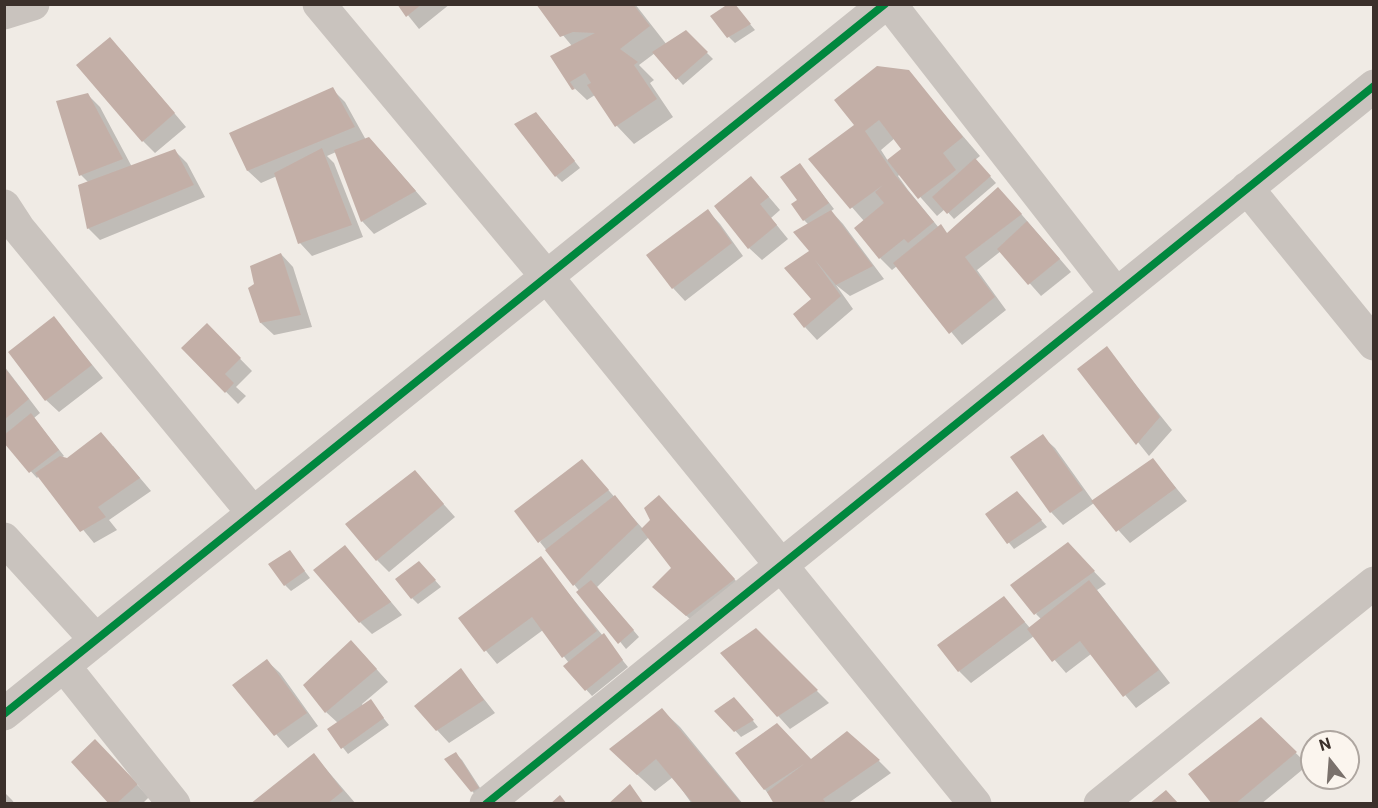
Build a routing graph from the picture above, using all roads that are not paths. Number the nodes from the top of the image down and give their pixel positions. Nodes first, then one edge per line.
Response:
1 (33, 4) edge
2 (319, 4) edge
3 (885, 4) edge
4 (890, 4) edge
5 (4, 13) edge
6 (1374, 86) edge
7 (1247, 188) junction
8 (9, 225) edge
9 (547, 277) junction
10 (1116, 294) junction
11 (1374, 344) edge
12 (253, 513) junction
13 (4, 539) edge
14 (781, 565) junction
15 (1374, 583) edge
16 (96, 640) junction
17 (64, 666) junction
18 (4, 714) edge
19 (174, 804) edge
20 (486, 804) edge
21 (975, 804) edge
22 (1100, 804) edge

1 - 5 street
2 - 9 street
3 - 9 street
4 - 10 street
6 - 7 street
7 - 10 street
7 - 11 street
8 - 12 street
9 - 12 street
9 - 14 street
10 - 14 street
12 - 16 street
13 - 16 street
14 - 20 street
14 - 21 street
15 - 22 street
16 - 17 street
17 - 18 street
17 - 19 street

